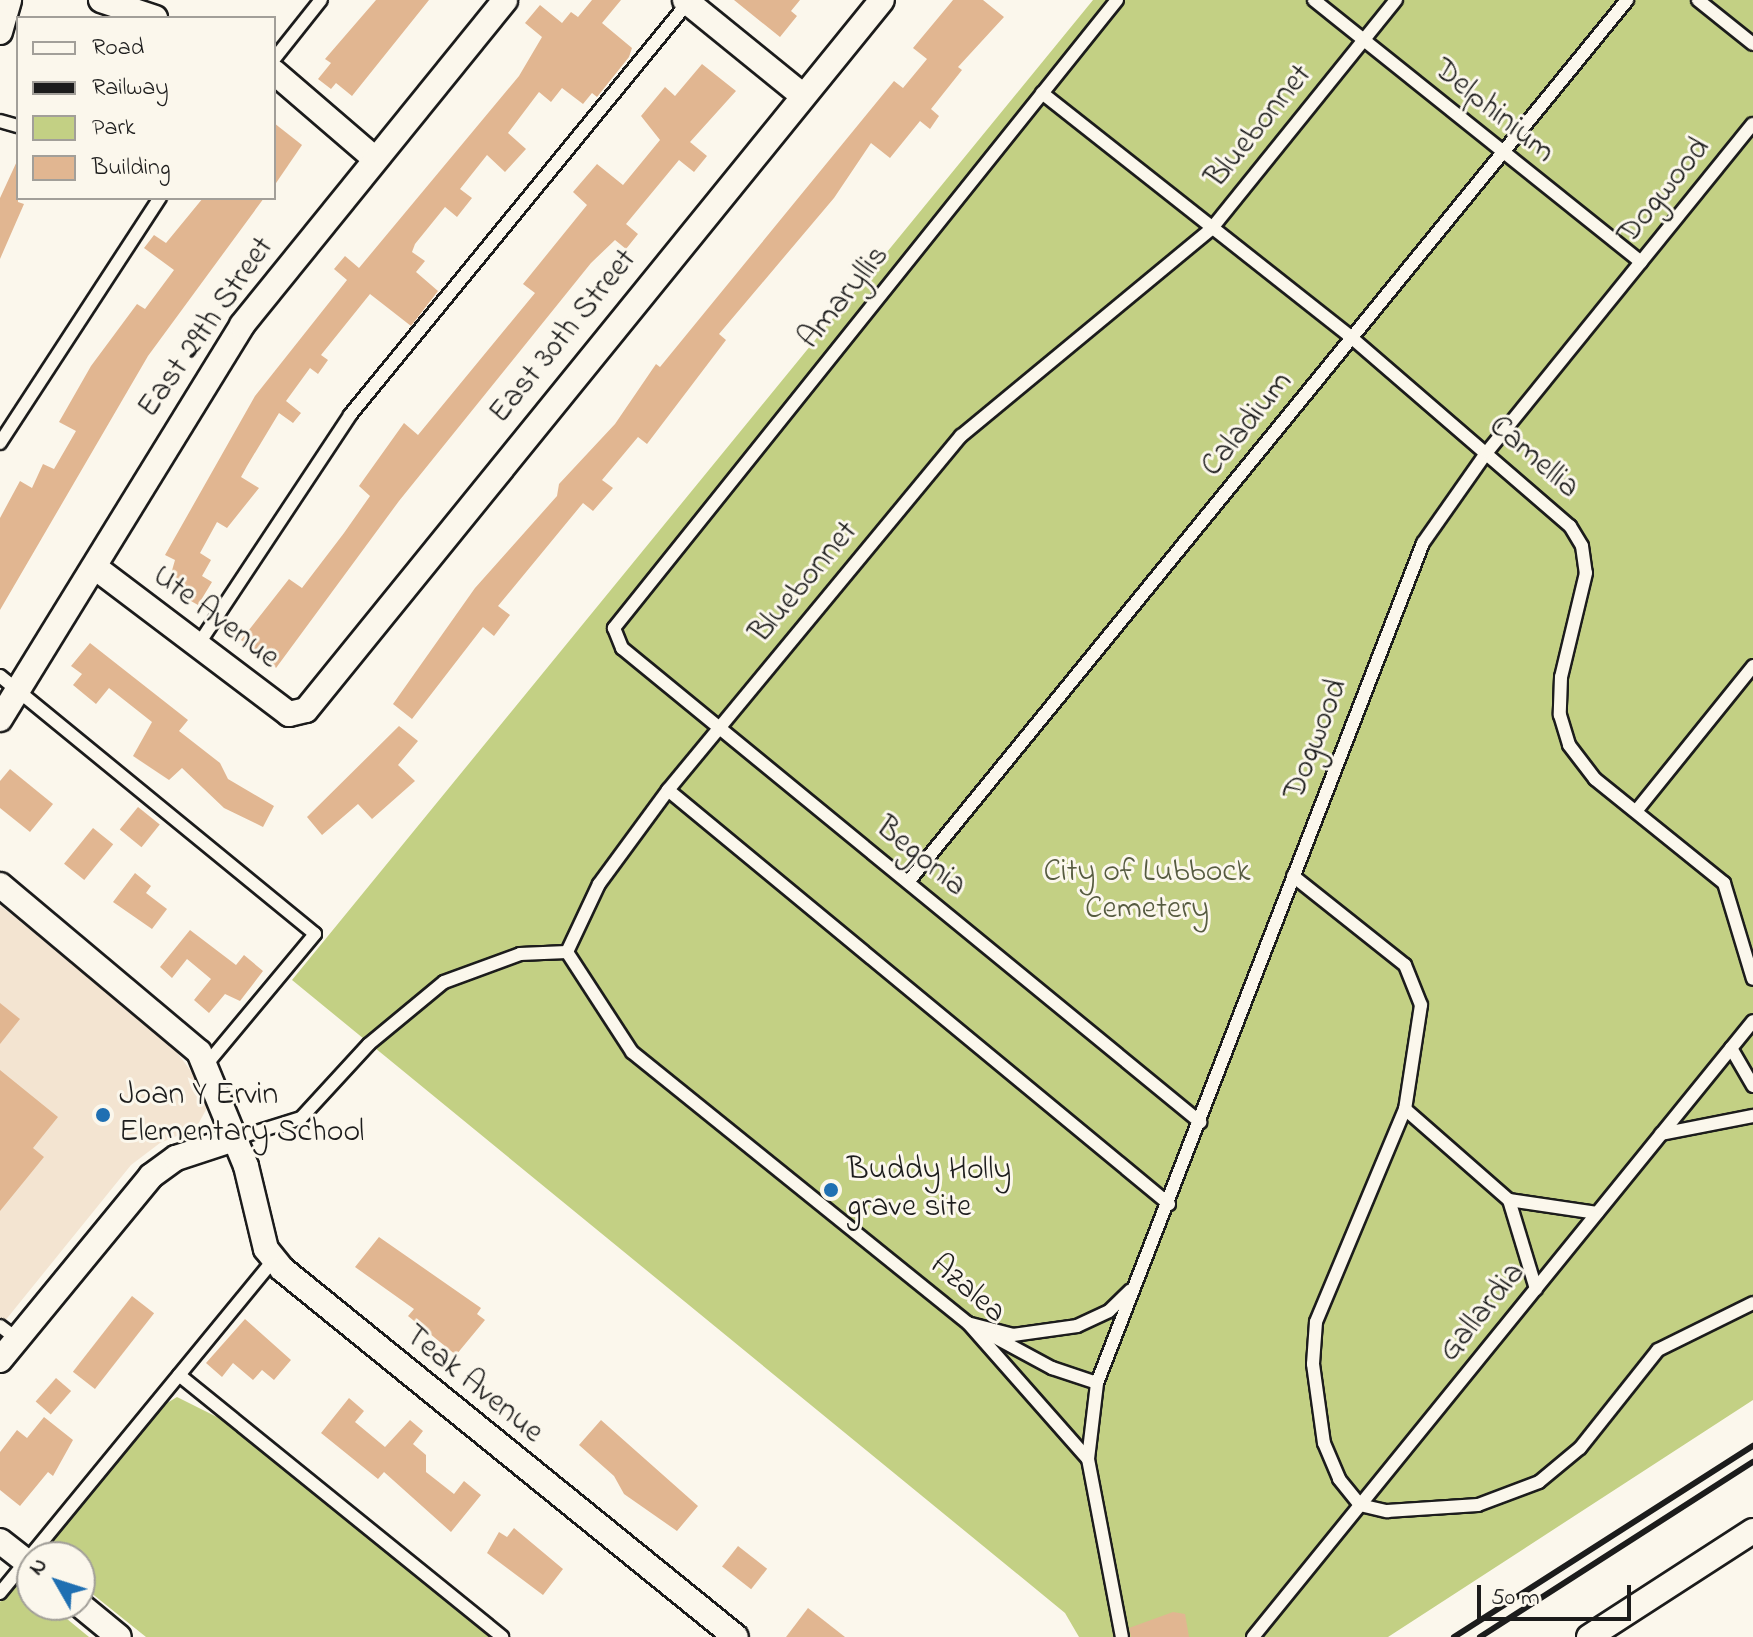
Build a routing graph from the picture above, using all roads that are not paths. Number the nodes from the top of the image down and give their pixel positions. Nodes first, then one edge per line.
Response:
1 (9, 0) edge
2 (101, 0) edge
3 (321, 0) edge
4 (505, 0) edge
5 (882, 0) edge
6 (1117, 0) edge
7 (1314, 0) edge
8 (1396, 0) edge
9 (1627, 0) edge
10 (1698, 0) edge
11 (687, 1) edge
12 (149, 16) edge
13 (0, 32) edge
14 (1363, 40) junction
15 (1753, 44) edge
16 (276, 56) edge
17 (276, 74) edge
18 (1042, 93) junction
19 (803, 96) junction
20 (1753, 124) edge
21 (1502, 154) junction
22 (375, 159) junction
23 (159, 200) edge
24 (1212, 228) junction
25 (1641, 262) junction
26 (1352, 338) junction
27 (0, 443) edge
28 (1487, 452) junction
29 (96, 568) junction
30 (614, 628) joint
31 (198, 645) junction
32 (1753, 666) edge
33 (0, 676) edge
34 (20, 692) junction
35 (298, 712) joint
36 (0, 719) edge
37 (718, 726) junction
38 (668, 790) junction
39 (1637, 810) junction
40 (1293, 876) junction
41 (908, 882) junction
42 (0, 885) edge
43 (567, 952) junction
44 (1753, 979) edge
45 (1753, 1021) edge
46 (1731, 1048) junction
47 (206, 1065) junction
48 (1753, 1086) edge
49 (1405, 1109) junction
50 (1753, 1116) edge
51 (1200, 1122) junction
52 (1661, 1134) junction
53 (237, 1138) junction
54 (1509, 1200) junction
55 (1169, 1204) junction
56 (1597, 1213) junction
57 (274, 1259) junction
58 (1135, 1286) junction
59 (1536, 1289) junction
60 (1753, 1303) edge
61 (968, 1323) junction
62 (8, 1332) edge
63 (0, 1360) edge
64 (179, 1375) junction
65 (1097, 1383) junction
66 (1088, 1459) junction
67 (1360, 1505) junction
68 (1753, 1531) edge
69 (0, 1541) edge
70 (47, 1541) edge
71 (16, 1554) edge
72 (16, 1577) edge
73 (0, 1593) edge
74 (96, 1618) edge
75 (119, 1637) edge
76 (502, 1637) edge
77 (736, 1637) edge
78 (1122, 1637) edge
79 (1253, 1637) edge
80 (1589, 1637) edge

1 - 13 street
2 - 12 street
3 - 16 lane
4 - 22 street, East 29th Street
5 - 19 street, East 30th Street
6 - 18 lane, Amaryllis
7 - 14 lane, Delphinium
8 - 14 lane, Bluebonnet
9 - 21 lane, Caladium
10 - 15 lane
11 - 19 street
11 - 31 lane
14 - 21 lane, Delphinium
14 - 24 lane, Bluebonnet
17 - 22 street
18 - 24 lane, Camellia
18 - 30 lane, Amaryllis
19 - 35 street, East 30th Street
20 - 25 lane, Dogwood
21 - 25 lane, Delphinium
21 - 26 lane, Caladium
22 - 29 street, East 29th Street
23 - 27 lane
24 - 26 lane, Camellia
24 - 37 lane, Bluebonnet
25 - 28 lane, Dogwood
26 - 28 lane, Camellia
26 - 41 lane, Caladium
28 - 39 lane, Camellia
28 - 40 lane, Dogwood
29 - 31 street, Ute Avenue
29 - 34 street, East 29th Street
30 - 37 lane, Begonia
31 - 35 street, Ute Avenue
32 - 39 lane
33 - 34 lane
34 - 36 street, East 29th Street
34 - 47 lane
37 - 38 lane, Bluebonnet
37 - 41 lane, Begonia
38 - 43 lane, Bluebonnet
38 - 55 lane
39 - 44 lane, Camellia
40 - 49 lane
40 - 51 lane, Dogwood
41 - 51 lane, Begonia
42 - 47 street
43 - 53 lane
43 - 61 lane, Azalea
45 - 46 lane, Gallardia
46 - 48 lane
46 - 52 lane, Gallardia
47 - 53 street, Teak Avenue
49 - 54 lane
49 - 67 lane
50 - 52 lane
51 - 55 lane, Dogwood
52 - 56 lane, Gallardia
53 - 57 street, Teak Avenue
53 - 62 street
54 - 56 lane
54 - 59 lane
55 - 58 lane, Dogwood
56 - 59 lane, Gallardia
57 - 64 lane
57 - 77 street, Teak Avenue
58 - 61 lane
58 - 65 lane, Dogwood
59 - 67 lane, Gallardia
60 - 67 lane
61 - 65 lane
61 - 66 lane, Azalea
62 - 63 street
64 - 70 lane
64 - 76 lane
65 - 66 lane, Dogwood
66 - 78 lane, Azalea
67 - 79 lane, Gallardia
68 - 80 street
69 - 71 street
72 - 73 lane
74 - 75 street

